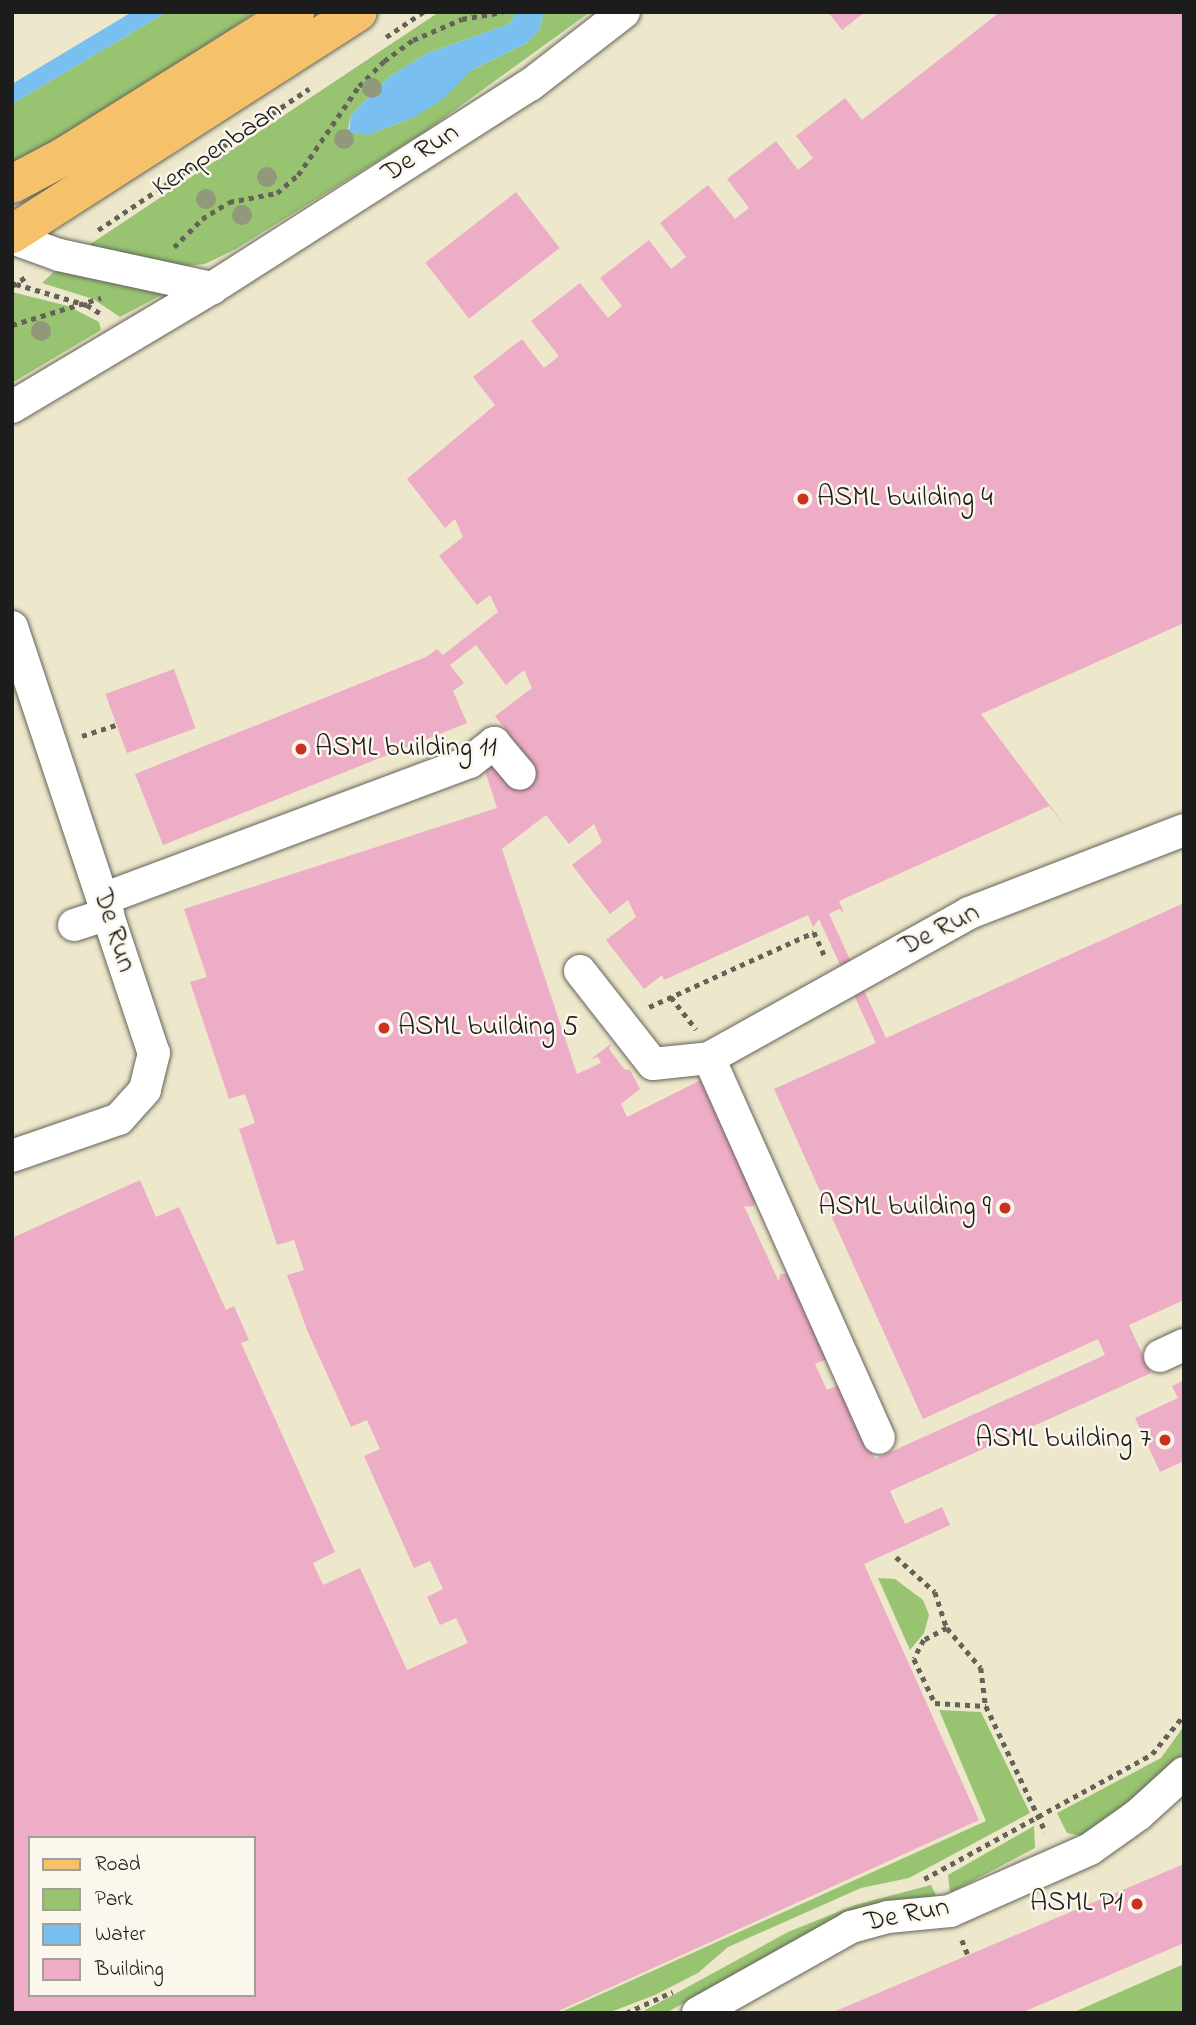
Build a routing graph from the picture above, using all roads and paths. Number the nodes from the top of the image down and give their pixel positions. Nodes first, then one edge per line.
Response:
1 (295, 12) edge
2 (423, 12) edge
3 (502, 12) edge
4 (624, 12) edge
5 (368, 28) edge
6 (321, 81) dead end
7 (12, 184) edge
8 (12, 236) edge
9 (59, 255) junction
10 (144, 272) junction
11 (14, 285) edge
12 (212, 288) junction
13 (87, 305) junction
14 (12, 325) edge
15 (126, 338) junction
16 (12, 407) edge
17 (12, 627) edge
18 (23, 693) edge
19 (520, 774) dead end
20 (1184, 830) edge
21 (105, 907) junction
22 (74, 925) dead end
23 (580, 971) dead end
24 (838, 986) junction
25 (623, 1026) junction
26 (709, 1058) junction
27 (12, 1156) edge
28 (879, 1438) dead end
29 (896, 1557) dead end
30 (947, 1628) junction
31 (986, 1706) junction
32 (1184, 1715) edge
33 (1184, 1773) edge
34 (1039, 1816) junction
35 (1059, 1863) junction
36 (919, 1881) dead end
37 (689, 2000) edge
38 (626, 2013) edge

1 - 7 main road
2 - 5 path
3 - 10 path
4 - 12 street, De Run
5 - 8 main road, Kempenbaan
6 - 9 path, Kempenbaan
8 - 9 street
9 - 10 street
9 - 11 path, Kempenbaan
10 - 12 street
10 - 13 path
11 - 13 path
12 - 15 street, De Run
13 - 14 path
13 - 15 path
15 - 16 street, De Run
17 - 18 street, De Run
18 - 21 street, De Run
19 - 21 street
20 - 24 street, De Run
21 - 22 street
21 - 27 street, De Run
23 - 25 street, De Run
24 - 25 path
24 - 26 street, De Run
25 - 26 street, De Run
26 - 28 street
29 - 30 path
30 - 31 path
30 - 31 path
31 - 34 path
32 - 34 path
33 - 35 street, De Run
34 - 35 path
34 - 36 path
35 - 37 street, De Run
37 - 38 path

